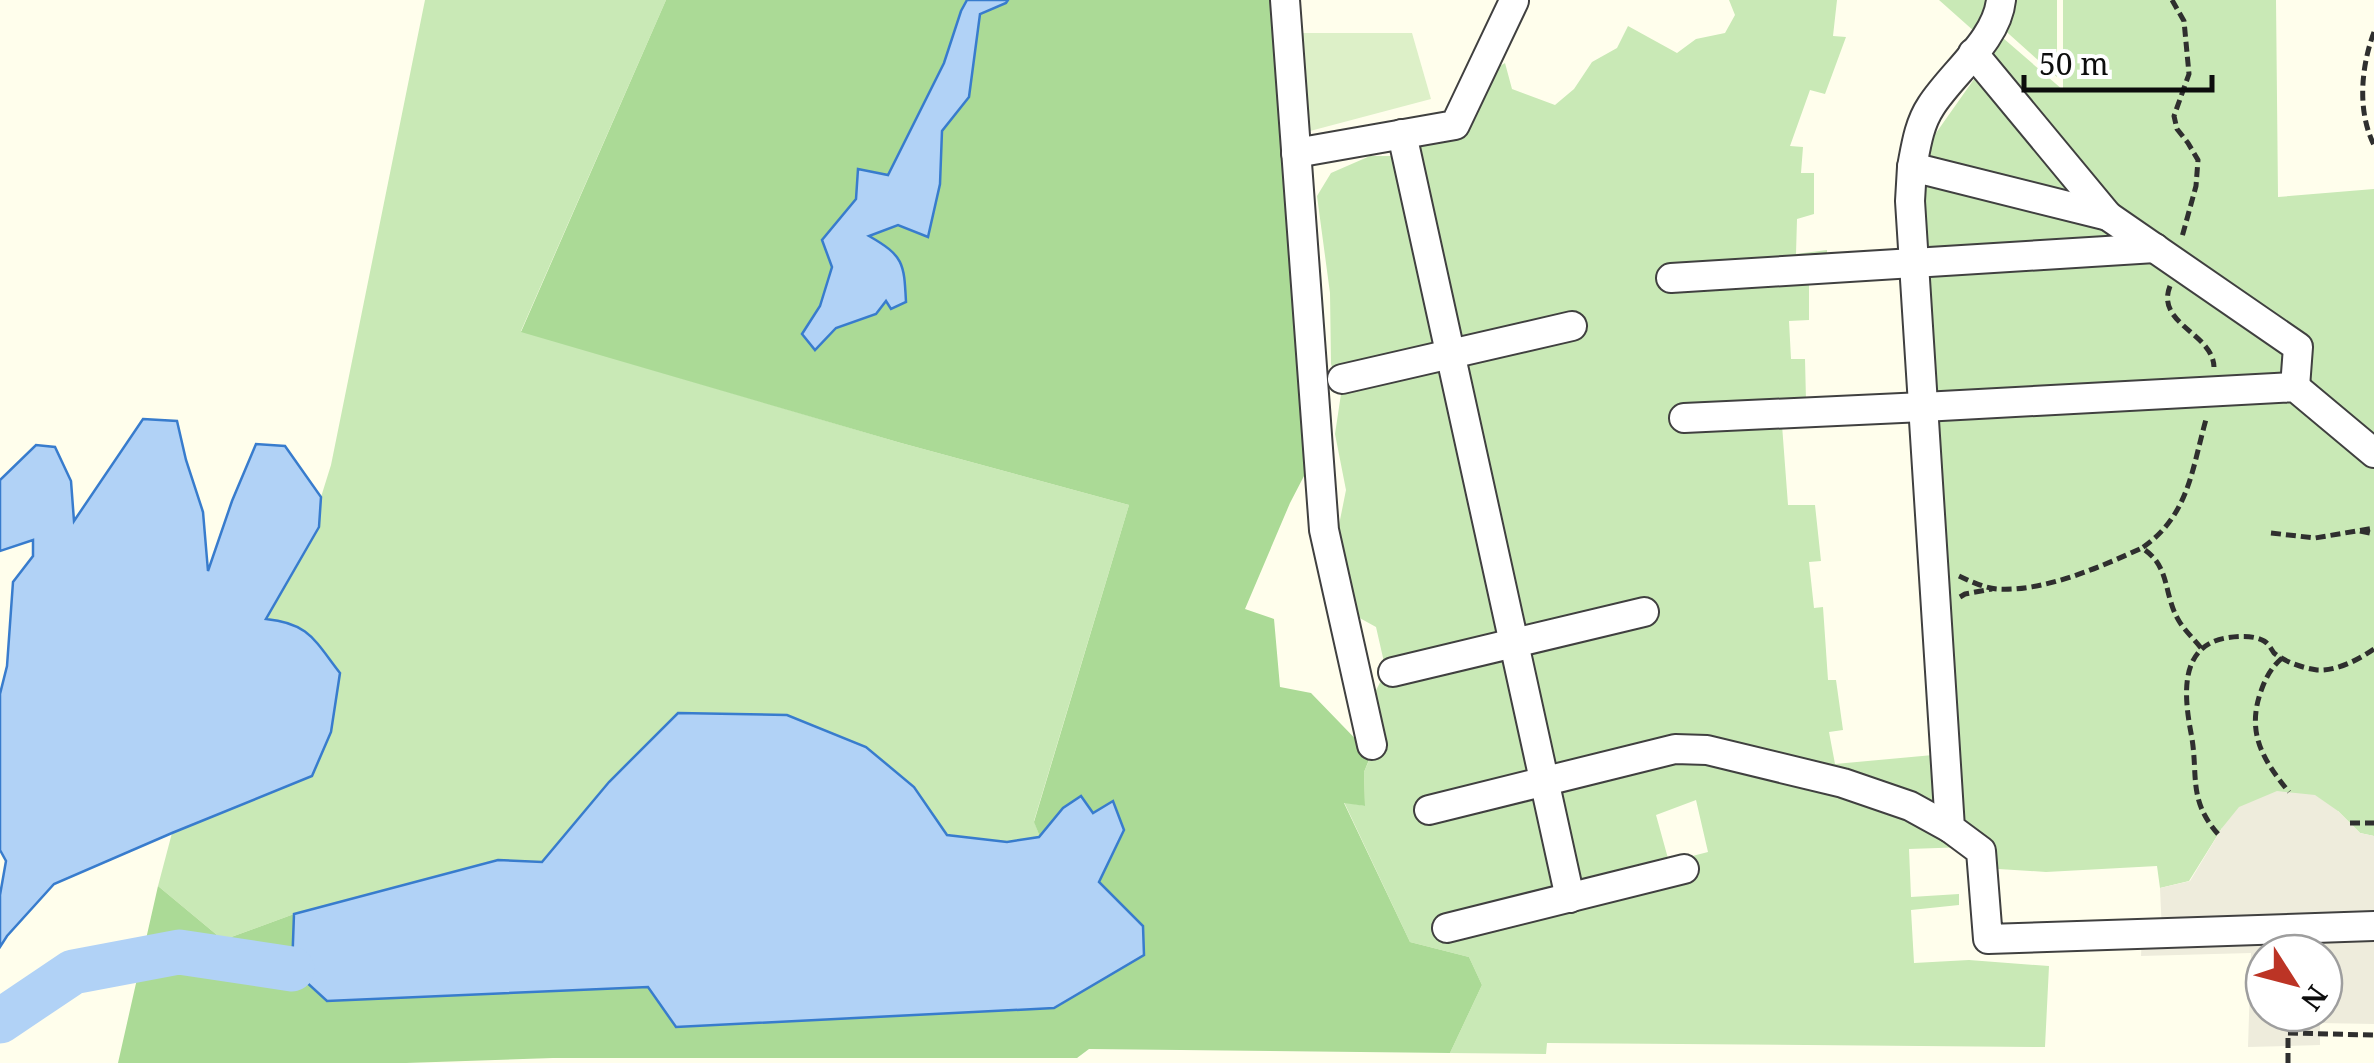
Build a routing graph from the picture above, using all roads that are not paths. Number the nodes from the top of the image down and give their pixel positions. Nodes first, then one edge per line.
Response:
1 (1285, 0) edge
2 (1513, 0) edge
3 (2001, 0) edge
4 (1973, 53) junction
5 (1402, 134) junction
6 (1296, 153) junction
7 (1912, 167) junction
8 (2108, 216) junction
9 (2154, 248) junction
10 (1914, 263) junction
11 (1671, 278) dead end
12 (1572, 326) dead end
13 (1450, 354) junction
14 (1342, 379) dead end
15 (2295, 387) junction
16 (1923, 408) junction
17 (1684, 418) dead end
18 (2374, 454) edge
19 (1644, 612) dead end
20 (1514, 643) junction
21 (1393, 672) dead end
22 (1372, 745) dead end
23 (1544, 782) junction
24 (1429, 810) dead end
25 (1950, 828) junction
26 (1684, 869) dead end
27 (1570, 898) junction
28 (2374, 926) edge
29 (1447, 928) dead end

1 - 6 street
2 - 5 street
3 - 4 street
4 - 7 street
4 - 8 street
5 - 6 street
5 - 13 street
6 - 22 street
7 - 8 street
7 - 10 street
8 - 9 street
9 - 10 street
9 - 15 street
10 - 11 street
10 - 16 street
12 - 13 street
13 - 14 street
13 - 20 street
15 - 16 street
15 - 18 street
16 - 17 street
16 - 25 street
19 - 20 street
20 - 21 street
20 - 23 street
23 - 24 street
23 - 25 street
23 - 27 street
25 - 28 street
26 - 27 street
27 - 29 street

